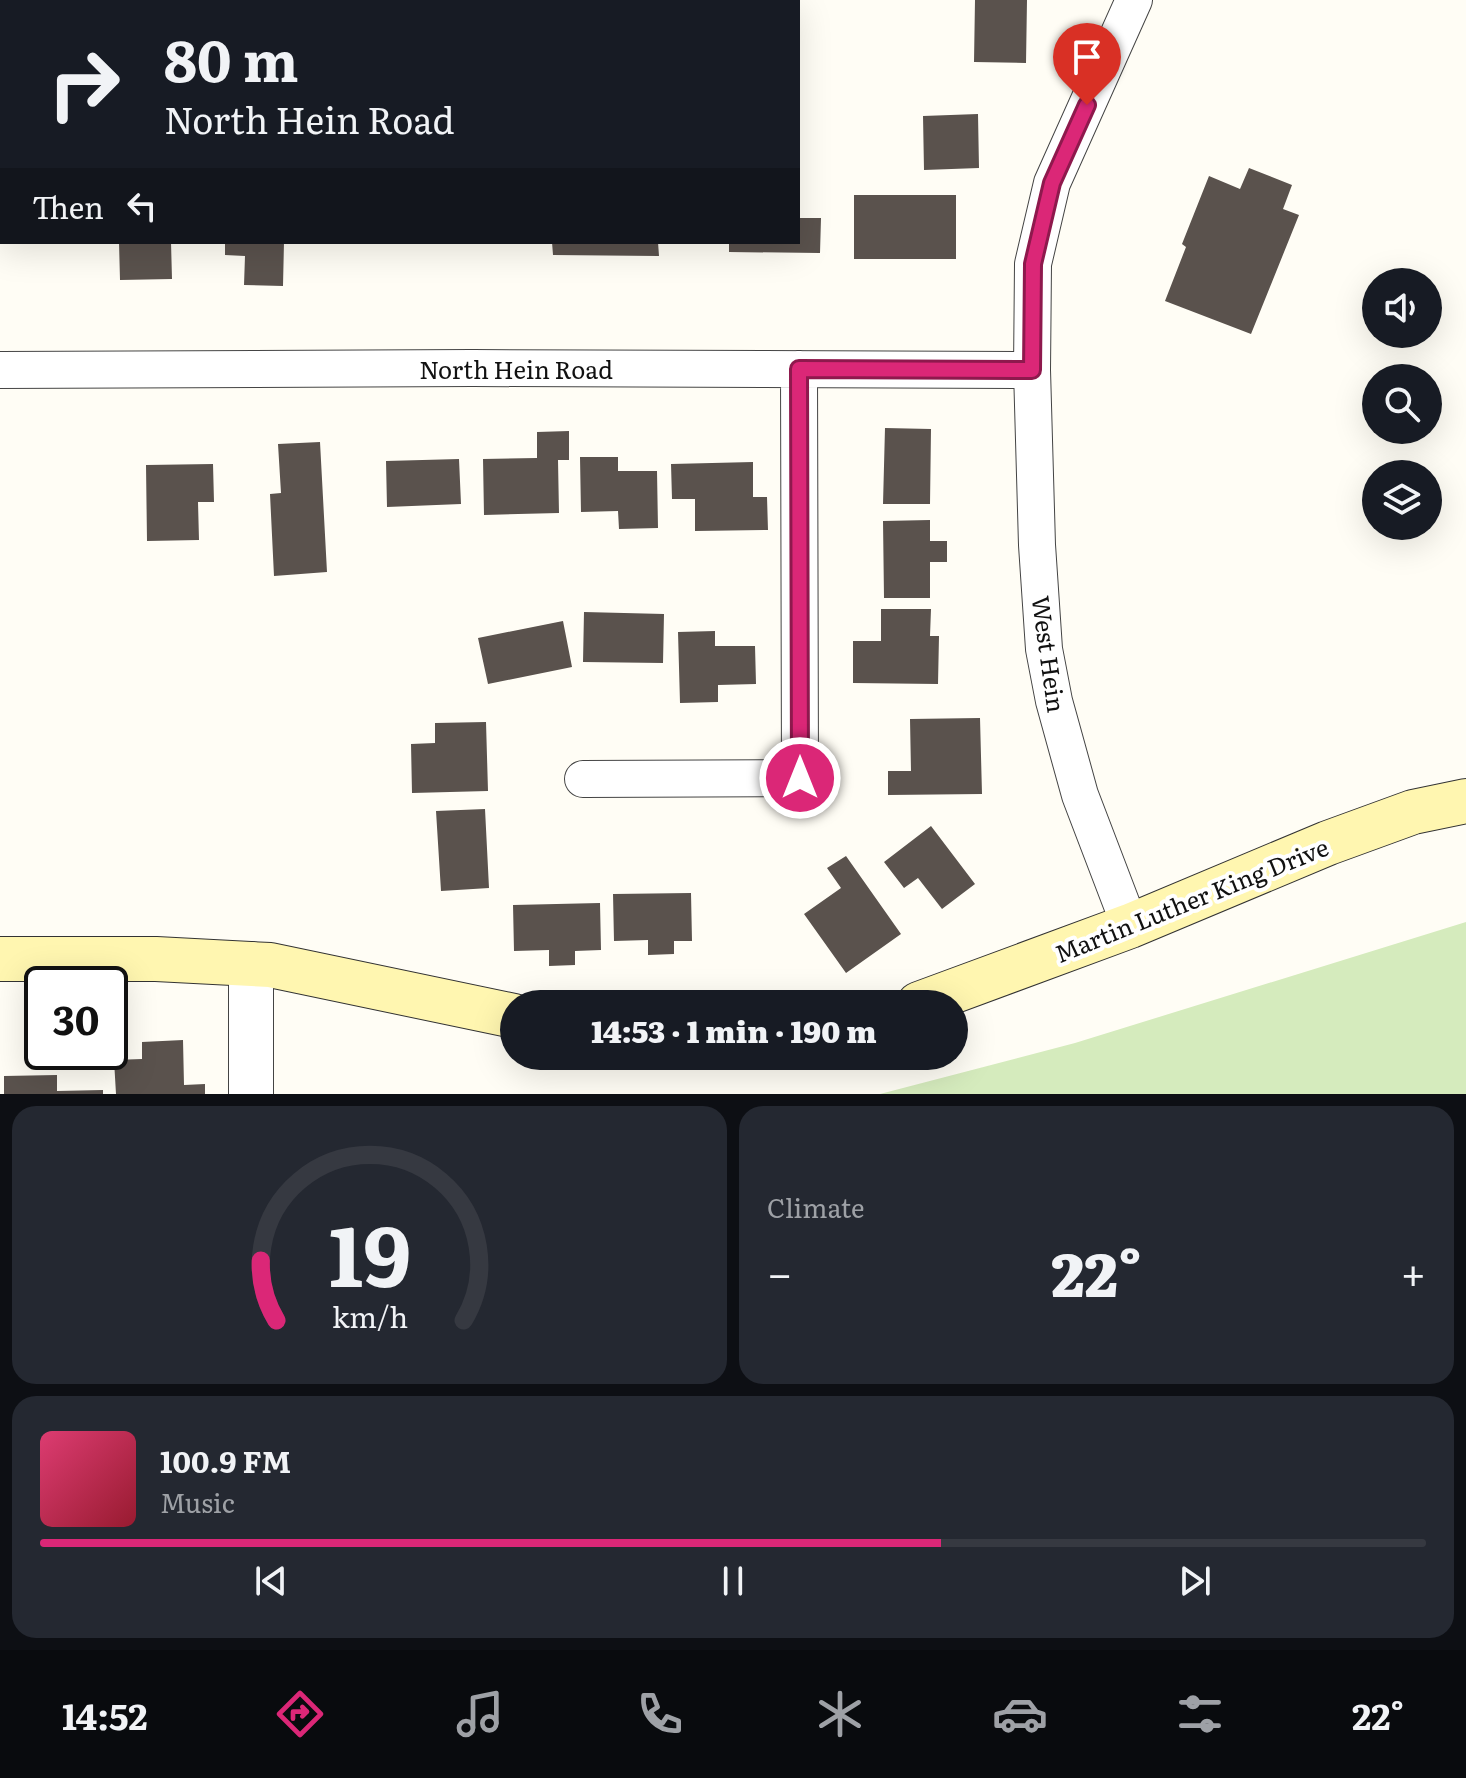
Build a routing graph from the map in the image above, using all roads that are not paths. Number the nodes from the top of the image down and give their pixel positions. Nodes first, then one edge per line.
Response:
1 (1134, 0) edge
2 (799, 369) junction
3 (0, 370) edge
4 (1032, 370) junction
5 (583, 779) dead end
6 (1466, 801) edge
7 (1130, 926) junction
8 (0, 959) edge
9 (251, 964) junction
10 (957, 990) edge
11 (500, 1013) edge
12 (251, 1094) edge

1 - 4 street, West Hein
2 - 3 street, North Hein Road
2 - 4 street, North Hein Road
2 - 5 street
4 - 7 street, West Hein
6 - 7 main road, Martin Luther King Drive
7 - 10 main road, Martin Luther King Drive
8 - 9 main road
9 - 11 main road
9 - 12 street

